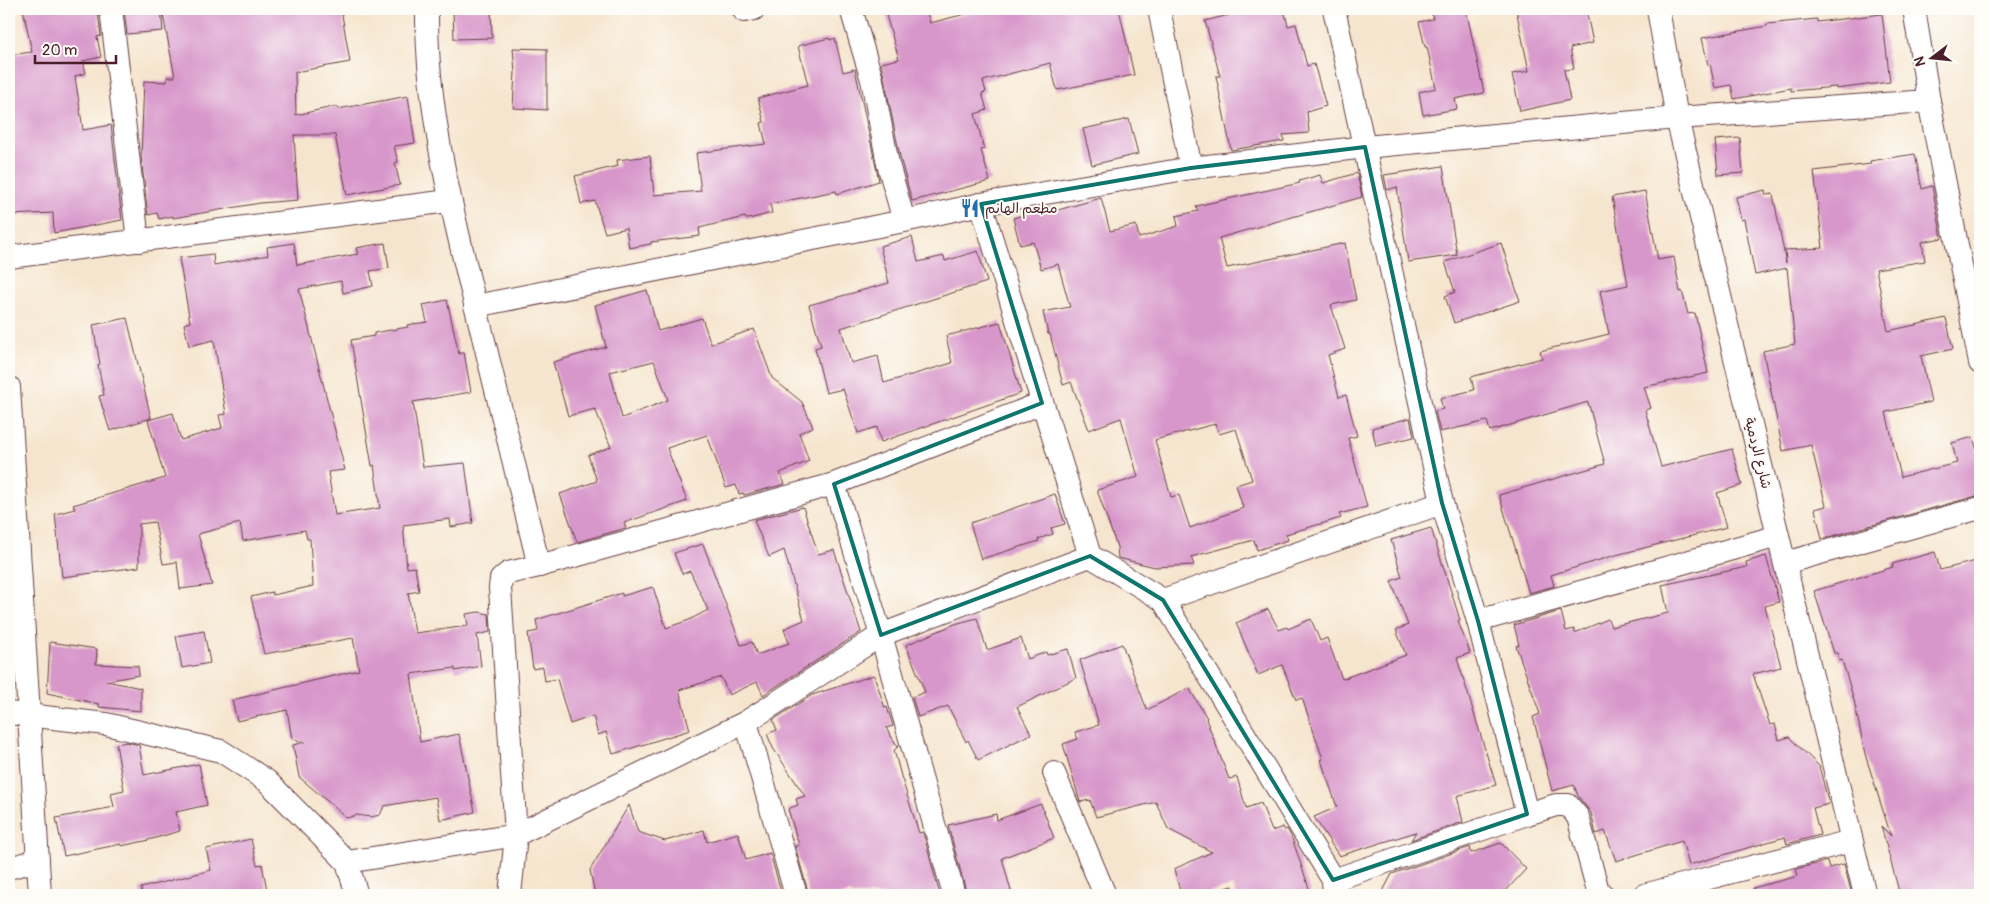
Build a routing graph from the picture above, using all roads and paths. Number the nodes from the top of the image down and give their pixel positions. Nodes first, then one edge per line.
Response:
1 (111, 9) edge
2 (426, 9) edge
3 (743, 9) edge
4 (754, 9) edge
5 (851, 9) edge
6 (1159, 9) edge
7 (1334, 9) edge
8 (1658, 9) edge
9 (1914, 9) edge
10 (1928, 101) junction
11 (1677, 118) junction
12 (1365, 147) junction
13 (1191, 168) junction
14 (449, 201) junction
15 (981, 204) junction
16 (904, 221) junction
17 (138, 242) junction
18 (9, 257) edge
19 (475, 306) junction
20 (1980, 362) edge
21 (9, 387) edge
22 (1042, 403) junction
23 (834, 484) junction
24 (1442, 503) junction
25 (1980, 508) edge
26 (1778, 536) junction
27 (1090, 556) junction
28 (1784, 562) junction
29 (539, 566) junction
30 (1163, 600) junction
31 (1478, 621) junction
32 (881, 635) junction
33 (18, 713) edge
34 (746, 722) junction
35 (1054, 773) dead end
36 (1527, 814) junction
37 (516, 835) junction
38 (1851, 841) junction
39 (38, 860) junction
40 (347, 862) junction
41 (9, 868) edge
42 (1333, 888) edge
43 (40, 895) edge
44 (356, 895) edge
45 (510, 895) edge
46 (796, 895) edge
47 (954, 895) edge
48 (1105, 895) edge
49 (1603, 895) edge
50 (1644, 895) edge
51 (1864, 895) edge

1 - 17 street
2 - 14 street
3 - 4 street
5 - 16 street
6 - 13 street
7 - 12 street
8 - 11 street, شارع الردمية
9 - 10 street
10 - 11 street
10 - 20 street
11 - 12 street
11 - 26 street, شارع الردمية
12 - 13 street
12 - 24 street
13 - 15 street
14 - 17 street
14 - 19 street
15 - 16 street
15 - 22 street
16 - 19 street
17 - 18 street
19 - 29 street
21 - 33 street
22 - 23 street
22 - 27 street
23 - 29 street
23 - 32 street
24 - 30 street
24 - 31 street
25 - 28 street
26 - 28 street, شارع الردمية
26 - 31 street
27 - 30 street
27 - 32 street
28 - 38 street, شارع الردمية
29 - 37 street
30 - 42 street
31 - 36 street
32 - 34 street
32 - 47 street
33 - 39 street
33 - 40 street
34 - 37 street
34 - 46 street
35 - 48 street
36 - 42 street
36 - 49 street
37 - 40 street
37 - 45 street
38 - 50 street
38 - 51 street, شارع الردمية
39 - 41 street
39 - 43 street
40 - 44 street

